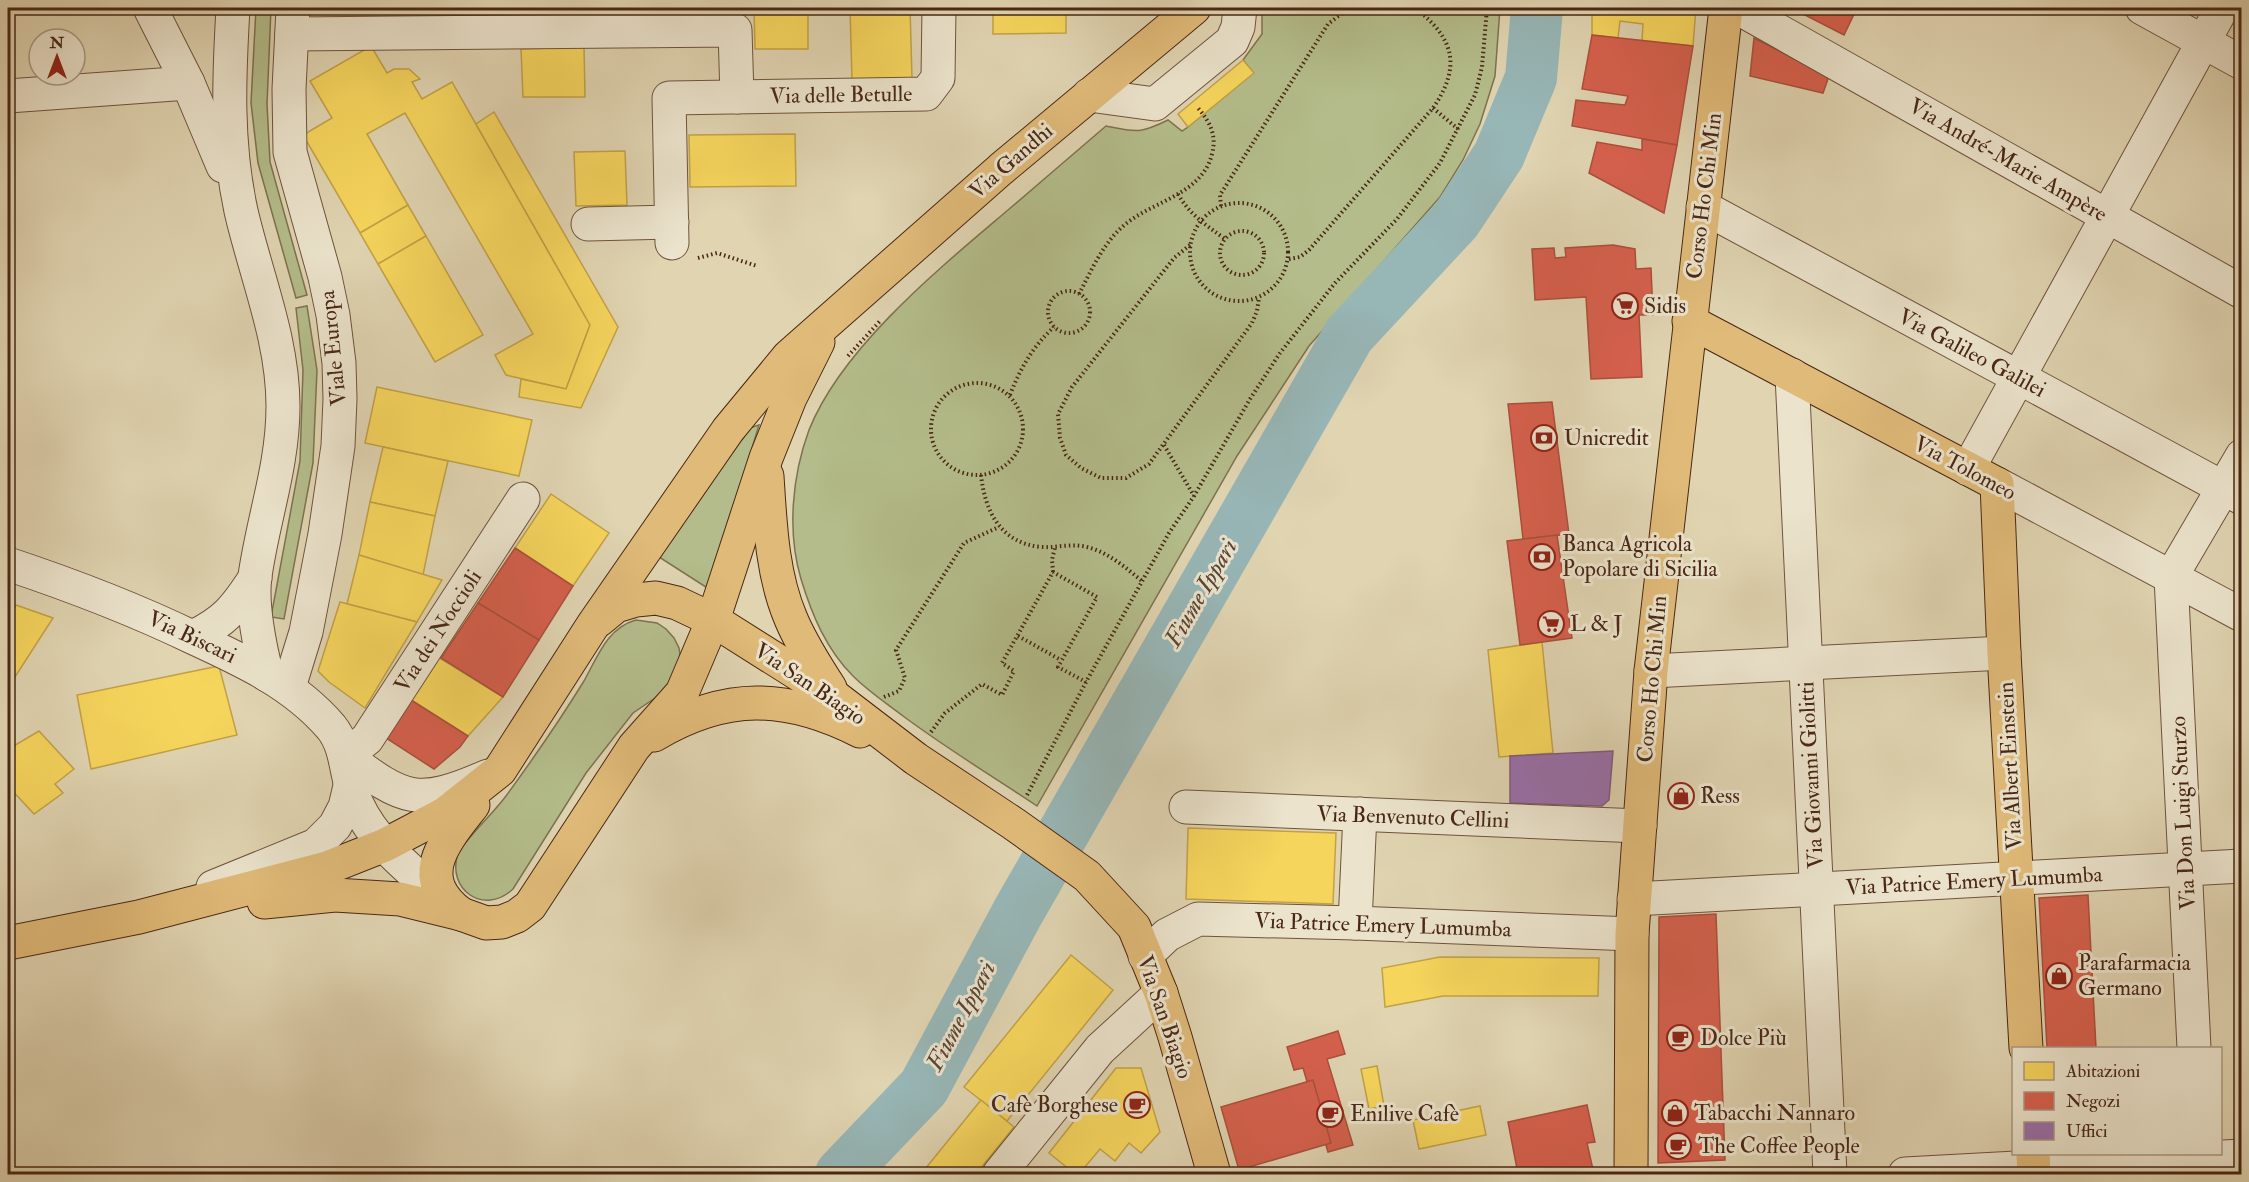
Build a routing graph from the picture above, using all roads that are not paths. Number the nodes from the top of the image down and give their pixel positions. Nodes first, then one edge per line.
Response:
1 (150, 8) edge
2 (233, 8) edge
3 (939, 8) edge
4 (1194, 8) edge
5 (1240, 8) edge
6 (1726, 8) edge
7 (1738, 8) edge
8 (2142, 8) edge
9 (2222, 8) edge
10 (1777, 18) edge
11 (735, 19) edge
12 (292, 20) edge
13 (326, 20) edge
14 (2203, 42) junction
15 (2241, 63) edge
16 (188, 83) junction
17 (1089, 95) junction
18 (8, 96) edge
19 (737, 98) junction
20 (1703, 207) junction
21 (241, 211) junction
22 (2108, 217) junction
23 (588, 224) dead end
24 (2241, 292) edge
25 (830, 319) junction
26 (1689, 321) junction
27 (1792, 375) junction
28 (2019, 378) junction
29 (2241, 456) edge
30 (766, 458) junction
31 (1968, 469) junction
32 (1997, 484) junction
33 (2232, 493) edge
34 (523, 499) dead end
35 (8, 564) edge
36 (2171, 577) junction
37 (255, 578) junction
38 (2241, 615) edge
39 (713, 620) junction
40 (593, 625) junction
41 (193, 637) junction
42 (2004, 653) junction
43 (1806, 663) junction
44 (1651, 671) junction
45 (278, 681) junction
46 (835, 697) junction
47 (634, 747) junction
48 (920, 750) junction
49 (500, 770) junction
50 (347, 771) junction
51 (1186, 807) dead end
52 (1360, 814) junction
53 (1640, 826) junction
54 (385, 845) junction
55 (2241, 866) edge
56 (2186, 869) junction
57 (2016, 878) junction
58 (1816, 889) junction
59 (1634, 899) junction
60 (456, 911) junction
61 (139, 917) junction
62 (1355, 923) junction
63 (1632, 934) junction
64 (8, 942) edge
65 (1145, 956) junction
66 (1161, 993) junction
67 (2026, 1047) edge
68 (2194, 1047) edge
69 (2199, 1156) edge
70 (2241, 1156) edge
71 (2033, 1165) edge
72 (999, 1174) edge
73 (1214, 1174) edge
74 (1631, 1174) edge
75 (1830, 1174) edge
76 (1905, 1174) edge

1 - 16 street
2 - 21 street
3 - 19 street, Via delle Betulle
4 - 17 main road, Via Gandhi
5 - 17 street
6 - 20 main road, Corso Ho Chi Min
7 - 10 street, Via André-Marie Ampère
8 - 14 street
9 - 14 street
10 - 22 street, Via André-Marie Ampère
11 - 13 street, Via delle Betulle
11 - 19 street, Via delle Betulle
12 - 13 street, Via delle Betulle
12 - 45 street, Viale Europa
14 - 15 street
14 - 22 street
16 - 18 street
16 - 21 street
17 - 25 main road, Via Gandhi
19 - 23 street, Via delle Betulle
20 - 26 main road, Corso Ho Chi Min
20 - 28 street, Via Galileo Galilei
21 - 37 street
22 - 24 street, Via André-Marie Ampère
22 - 28 street
25 - 30 main road
25 - 40 main road, Via Gandhi
26 - 27 main road, Via Tolomeo
26 - 44 main road, Corso Ho Chi Min
27 - 31 main road, Via Tolomeo
27 - 43 street, Via Giovanni Giolitti
28 - 31 street
28 - 33 street, Via Galileo Galilei
29 - 33 street
30 - 39 main road
30 - 46 main road
31 - 32 main road, Via Tolomeo
32 - 36 street, Via Tolomeo
32 - 42 main road, Via Albert Einstein
33 - 36 street
34 - 50 street, Via dei Noccioli
35 - 41 street, Via Biscari
36 - 38 street, Via Tolomeo
36 - 56 street, Via Don Luigi Sturzo
37 - 41 street
37 - 45 street
39 - 40 main road, Via San Biagio
39 - 46 main road, Via San Biagio
39 - 47 main road
40 - 49 main road, Via Gandhi
41 - 45 street, Via Biscari
42 - 43 street
42 - 57 main road, Via Albert Einstein
43 - 44 street
43 - 58 street, Via Giovanni Giolitti
44 - 53 main road, Corso Ho Chi Min
45 - 50 street, Via Biscari
46 - 48 main road, Via San Biagio
47 - 48 main road
47 - 60 main road
48 - 65 main road, Via San Biagio
49 - 50 street
49 - 54 main road
49 - 60 main road
50 - 54 street, Via Biscari
50 - 61 street
51 - 52 street, Via Benvenuto Cellini
52 - 53 street, Via Benvenuto Cellini
52 - 62 street
53 - 59 main road, Corso Ho Chi Min
54 - 60 street, Via Biscari
54 - 61 main road
55 - 56 street, Via Patrice Emery Lumumba
56 - 57 street, Via Patrice Emery Lumumba
56 - 68 street, Via Don Luigi Sturzo
57 - 58 street, Via Patrice Emery Lumumba
57 - 67 main road, Via Albert Einstein
58 - 59 street, Via Patrice Emery Lumumba
58 - 75 street, Via Giovanni Giolitti
59 - 63 main road, Corso Ho Chi Min
60 - 61 main road
61 - 64 main road
62 - 63 street, Via Patrice Emery Lumumba
62 - 65 street, Via Patrice Emery Lumumba
63 - 74 main road, Corso Ho Chi Min
65 - 66 main road, Via San Biagio
66 - 72 street
66 - 73 main road, Via San Biagio
69 - 70 street
69 - 71 street
71 - 76 street

